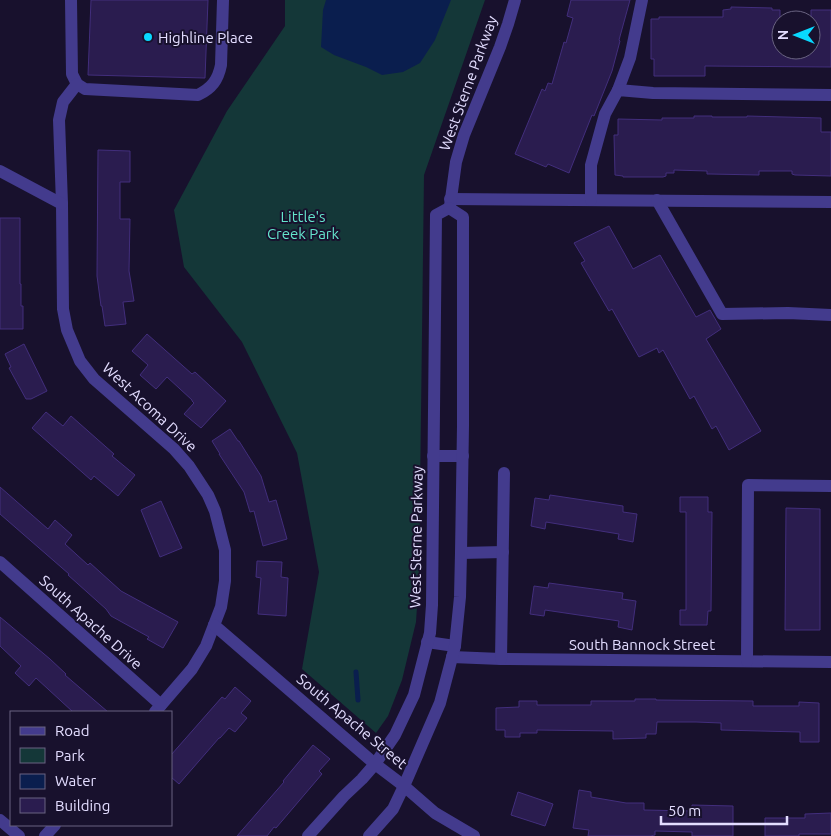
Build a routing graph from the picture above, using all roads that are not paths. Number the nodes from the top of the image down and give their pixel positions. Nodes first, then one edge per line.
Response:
1 (72, 0) edge
2 (223, 0) edge
3 (514, 0) edge
4 (642, 0) edge
5 (77, 84) junction
6 (618, 90) junction
7 (831, 95) edge
8 (0, 171) edge
9 (591, 200) junction
10 (657, 200) junction
11 (831, 202) edge
12 (450, 203) junction
13 (62, 204) junction
14 (831, 315) edge
15 (433, 456) junction
16 (463, 456) junction
17 (504, 473) dead end
18 (831, 486) edge
19 (503, 552) junction
20 (461, 553) junction
21 (0, 562) edge
22 (214, 625) junction
23 (427, 642) junction
24 (453, 652) junction
25 (501, 659) junction
26 (747, 661) junction
27 (831, 662) edge
28 (158, 709) edge
29 (375, 764) junction
30 (404, 786) junction
31 (0, 820) edge
32 (54, 826) edge
33 (19, 836) edge
34 (45, 836) edge
35 (308, 836) edge
36 (369, 836) edge
37 (474, 836) edge

1 - 5 street
2 - 5 street
3 - 12 street, West Sterne Parkway
4 - 6 street
5 - 13 street, West Acoma Drive
6 - 7 street
6 - 9 street
8 - 13 street
9 - 10 street
9 - 12 street
10 - 11 street
10 - 14 street
12 - 15 street, West Sterne Parkway
12 - 16 street
13 - 22 street, West Acoma Drive
15 - 16 street
15 - 23 street, West Sterne Parkway
16 - 20 street
17 - 19 street
18 - 26 street
19 - 20 street
19 - 25 street
20 - 24 street
21 - 28 street, South Apache Drive
22 - 28 street, West Acoma Drive
22 - 29 street, South Apache Street
23 - 24 street, South Bannock Street
23 - 29 street, West Sterne Parkway
24 - 25 street, South Bannock Street
24 - 30 street
25 - 26 street, South Bannock Street
26 - 27 street, South Bannock Street
29 - 30 street, South Apache Street
29 - 35 street, West Sterne Parkway
30 - 36 street
30 - 37 street, South Apache Street
31 - 33 street
32 - 34 street

